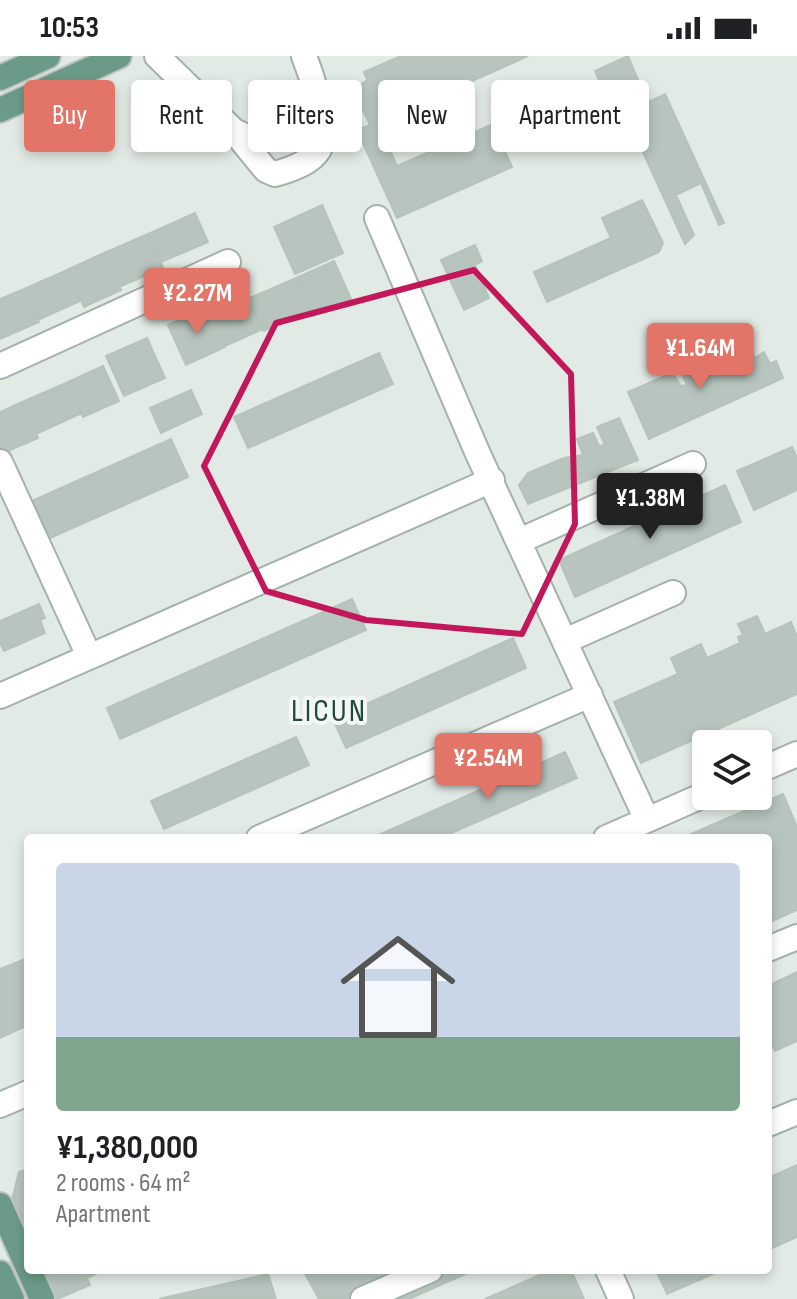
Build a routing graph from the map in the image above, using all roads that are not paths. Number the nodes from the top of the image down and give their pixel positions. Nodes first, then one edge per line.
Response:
1 (48, 56) edge
2 (119, 56) edge
3 (157, 56) edge
4 (304, 56) edge
5 (0, 78) edge
6 (312, 80) edge
7 (0, 110) edge
8 (234, 131) junction
9 (248, 137) edge
10 (248, 148) edge
11 (251, 152) edge
12 (318, 152) edge
13 (377, 218) dead end
14 (228, 262) dead end
15 (0, 366) edge
16 (0, 462) edge
17 (693, 464) dead end
18 (492, 480) junction
19 (519, 541) junction
20 (673, 593) dead end
21 (565, 641) junction
22 (89, 656) junction
23 (590, 695) junction
24 (0, 696) edge
25 (797, 754) edge
26 (772, 765) edge
27 (692, 800) edge
28 (647, 820) junction
29 (268, 834) edge
30 (615, 834) edge
31 (797, 937) edge
32 (772, 947) edge
33 (24, 1095) edge
34 (0, 1105) edge
35 (797, 1112) edge
36 (772, 1122) edge
37 (0, 1205) edge
38 (24, 1260) edge
39 (0, 1273) edge
40 (30, 1274) edge
41 (421, 1274) edge
42 (610, 1274) edge
43 (12, 1299) edge
44 (42, 1299) edge
45 (363, 1299) edge
46 (621, 1299) edge

1 - 5 main road
2 - 7 main road
3 - 8 street
4 - 6 street
8 - 9 street
8 - 10 street
11 - 12 street
13 - 18 street
14 - 15 street
16 - 22 street
17 - 19 street
18 - 19 street
18 - 22 street
19 - 21 street
20 - 21 street
21 - 23 street
22 - 24 street
23 - 28 street
23 - 29 street
25 - 26 street
27 - 28 street
28 - 30 street
31 - 32 street
33 - 34 street
35 - 36 street
37 - 38 main road
39 - 43 main road
40 - 44 main road
41 - 45 street
42 - 46 street

